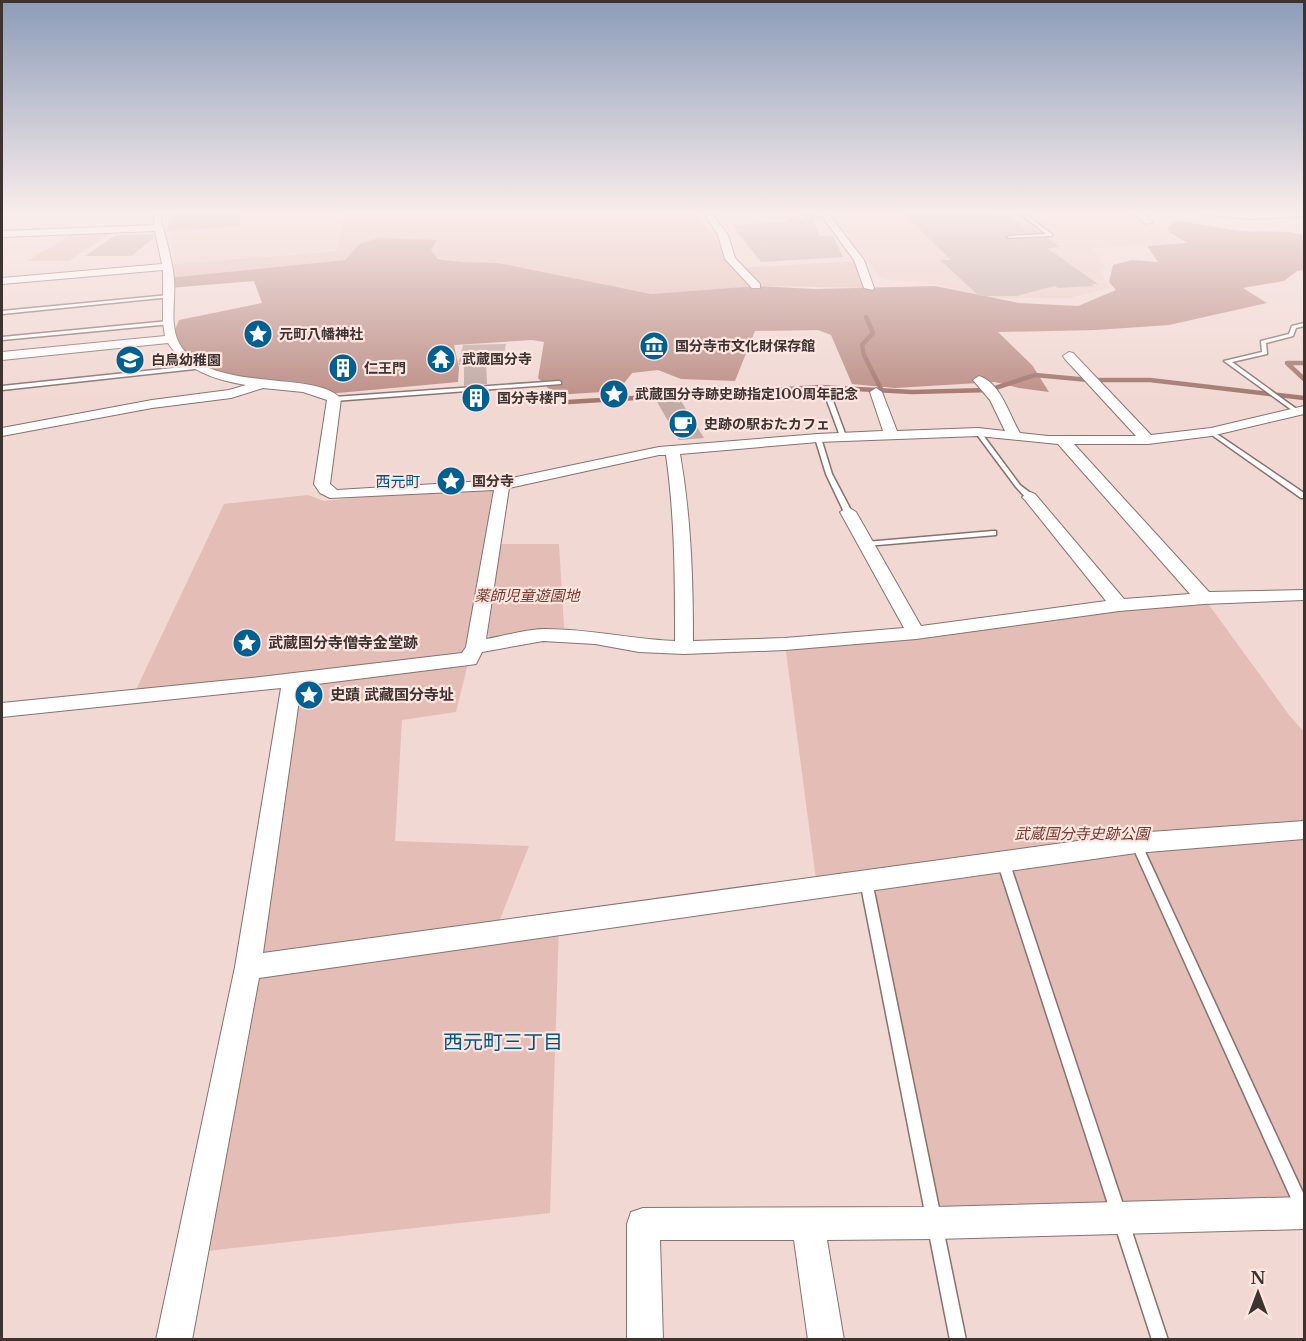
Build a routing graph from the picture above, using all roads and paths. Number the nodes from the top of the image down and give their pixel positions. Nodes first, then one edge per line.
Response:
1 (77, 275) edge
2 (167, 275) edge
3 (745, 275) edge
4 (864, 275) edge
5 (2, 281) edge
6 (756, 286) dead end
7 (869, 288) dead end
8 (169, 296) junction
9 (2, 313) edge
10 (169, 322) junction
11 (1305, 325) edge
12 (2, 339) edge
13 (171, 339) junction
14 (2, 356) edge
15 (1069, 356) dead end
16 (202, 368) junction
17 (560, 383) dead end
18 (261, 384) junction
19 (2, 388) edge
20 (987, 388) dead end
21 (826, 390) dead end
22 (876, 392) dead end
23 (334, 399) junction
24 (1300, 411) edge
25 (2, 432) edge
26 (978, 432) junction
27 (1211, 432) junction
28 (891, 434) junction
29 (843, 436) junction
30 (1015, 436) junction
31 (818, 438) junction
32 (1148, 440) junction
33 (1063, 441) junction
34 (672, 450) junction
35 (502, 485) junction
36 (1305, 496) edge
37 (1030, 497) joint
38 (848, 512) joint
39 (993, 533) dead end
40 (866, 544) junction
41 (1305, 595) edge
42 (1204, 598) junction
43 (1119, 605) junction
44 (916, 633) junction
45 (475, 647) junction
46 (684, 648) junction
47 (292, 681) junction
48 (2, 710) edge
49 (1305, 830) edge
50 (1136, 843) junction
51 (1003, 861) junction
52 (866, 881) junction
53 (248, 967) junction
54 (1305, 1212) edge
55 (1121, 1218) junction
56 (808, 1223) junction
57 (935, 1223) junction
58 (174, 1340) edge
59 (645, 1340) edge
60 (826, 1340) edge
61 (958, 1340) edge
62 (1160, 1340) edge

1 - 5 street
2 - 8 street
3 - 6 street
4 - 7 street
8 - 9 lane
8 - 10 street
10 - 12 lane
10 - 13 street
11 - 24 lane
13 - 14 street
13 - 16 street
15 - 32 street
16 - 18 street
16 - 19 lane
17 - 23 lane
18 - 23 street
18 - 25 street
20 - 30 street
21 - 29 lane
22 - 28 street
23 - 35 street
24 - 27 street
26 - 28 street
26 - 30 street
26 - 37 lane
27 - 32 street
27 - 36 lane
28 - 29 street
29 - 31 street
30 - 33 street
31 - 34 street
31 - 38 lane
32 - 33 street
33 - 42 street
34 - 35 street
34 - 46 street
35 - 45 street
37 - 43 street
38 - 40 street
39 - 40 lane
40 - 44 street
41 - 42 street
42 - 43 street
43 - 44 street
44 - 46 street
45 - 46 street
45 - 47 street
47 - 48 street
47 - 53 street
49 - 50 street
50 - 51 street
50 - 54 lane
51 - 52 street
51 - 55 lane
52 - 53 street
52 - 57 lane
53 - 58 street
54 - 55 street
55 - 57 street
55 - 62 lane
56 - 57 street
56 - 59 street
56 - 60 street
57 - 61 lane

